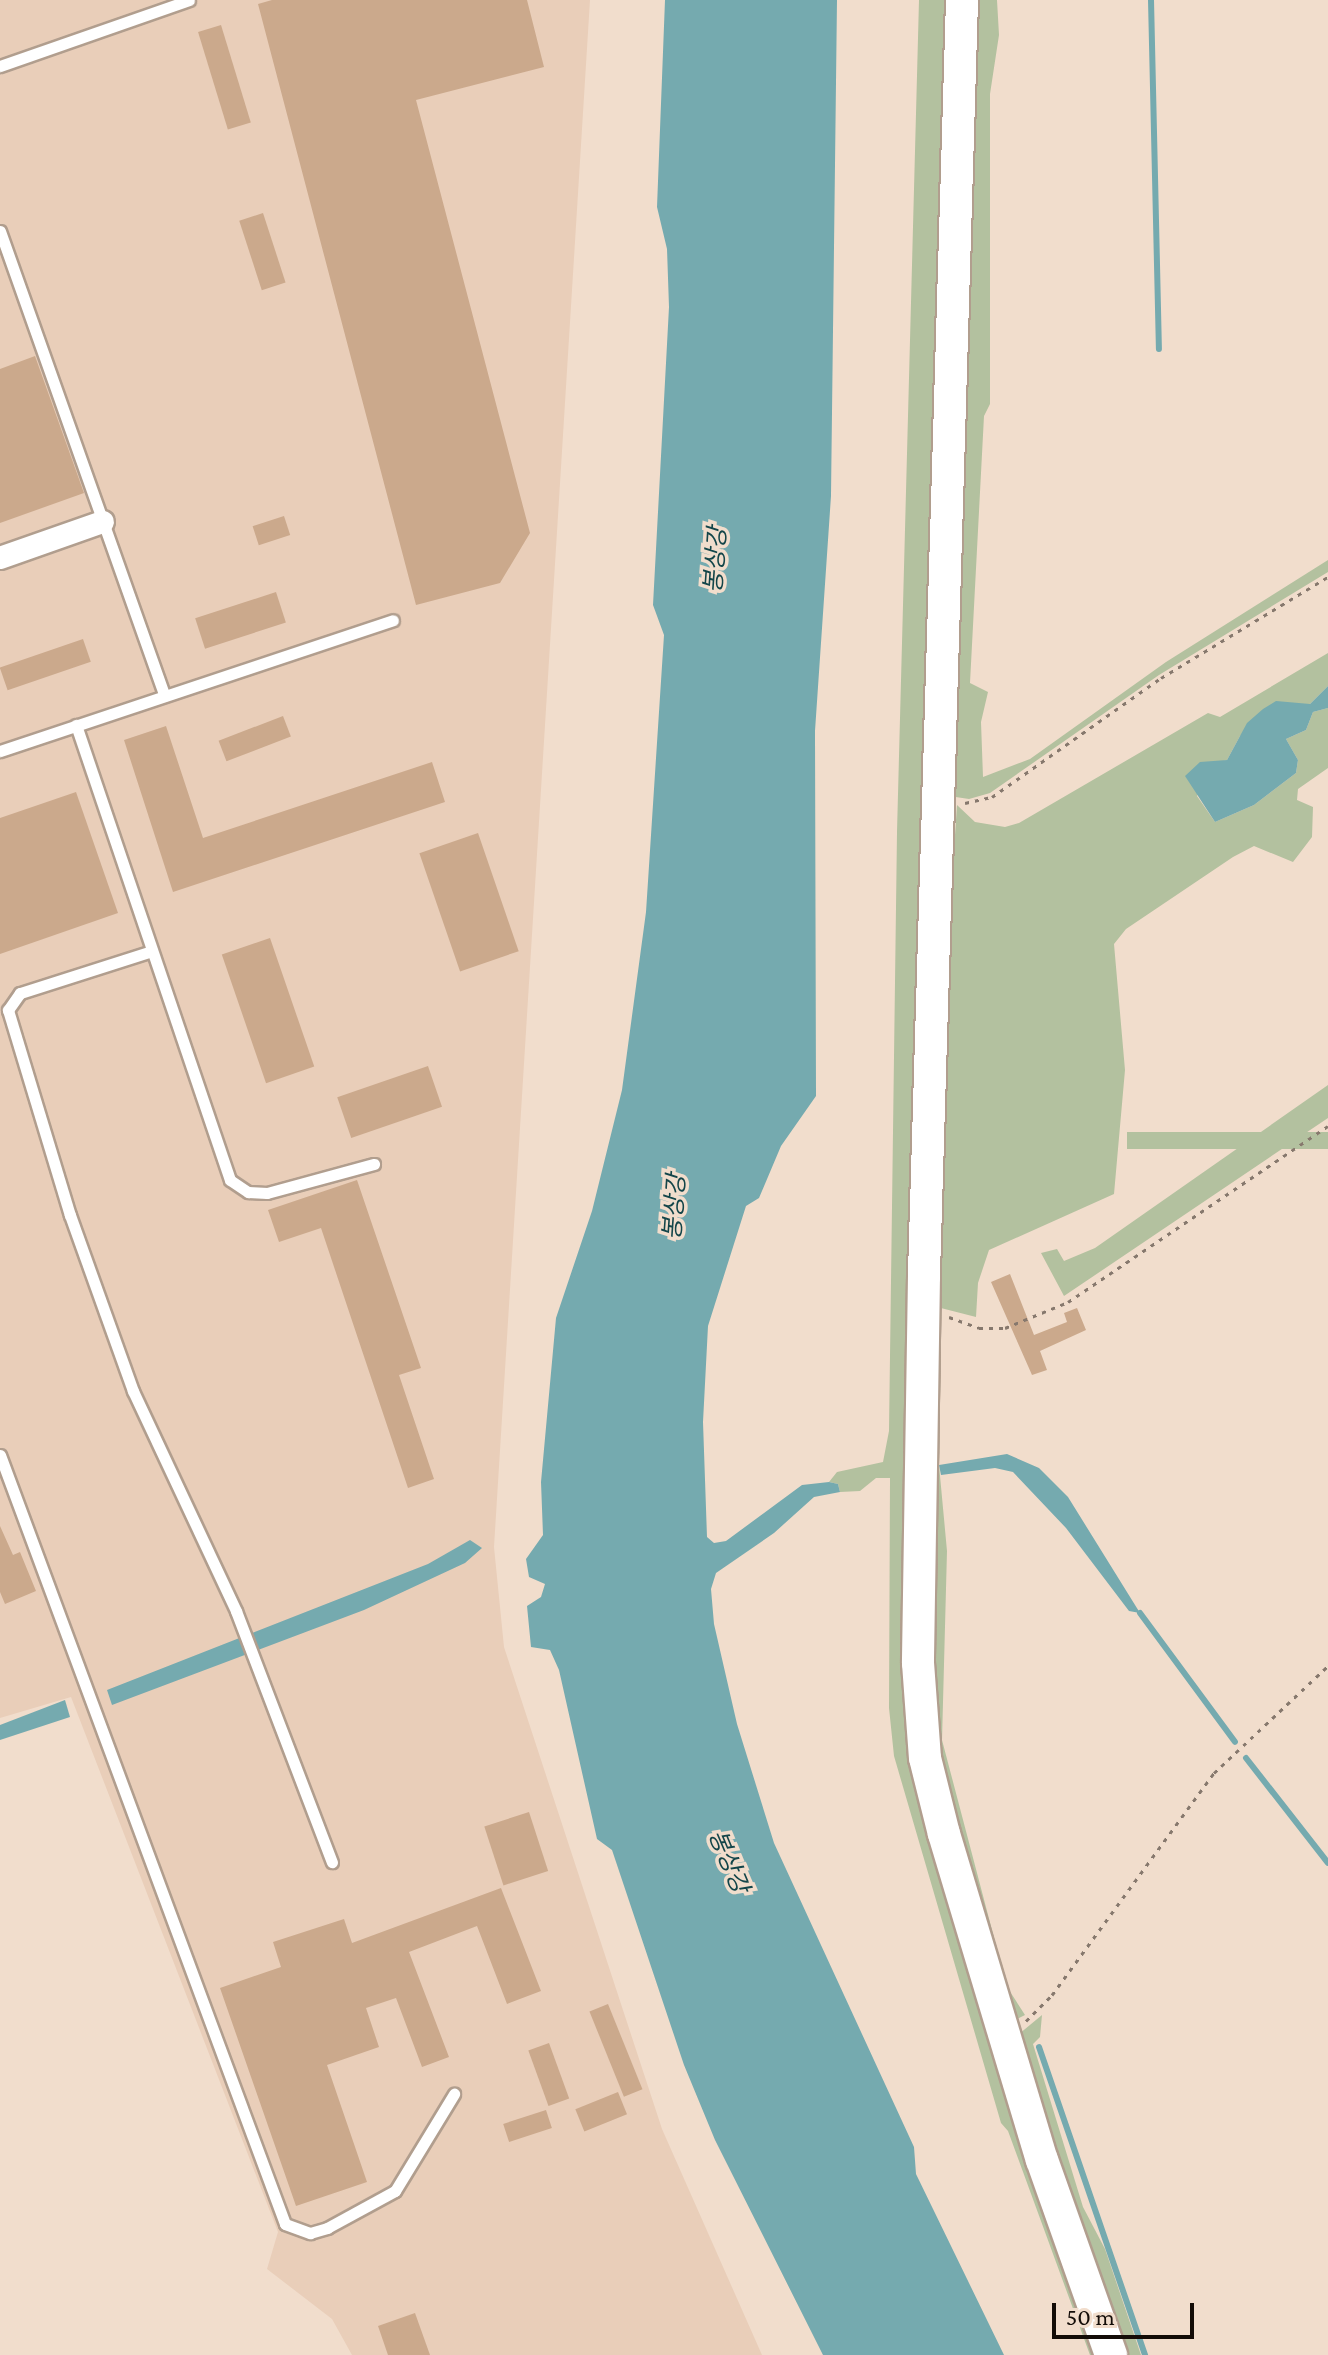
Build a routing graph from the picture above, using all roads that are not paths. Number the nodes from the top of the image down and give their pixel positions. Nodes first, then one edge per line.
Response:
1 (189, 0) edge
2 (962, 0) edge
3 (0, 66) edge
4 (0, 231) edge
5 (103, 522) junction
6 (0, 558) edge
7 (393, 620) dead end
8 (165, 696) junction
9 (76, 725) junction
10 (0, 751) edge
11 (152, 951) junction
12 (374, 1164) dead end
13 (0, 1455) edge
14 (332, 1862) dead end
15 (454, 2094) dead end
16 (1111, 2355) edge

1 - 3 lane
2 - 16 main road
4 - 5 lane
5 - 6 street
5 - 8 lane
7 - 8 lane
8 - 9 lane
9 - 10 lane
9 - 11 lane
11 - 12 lane
11 - 14 lane
13 - 15 lane

